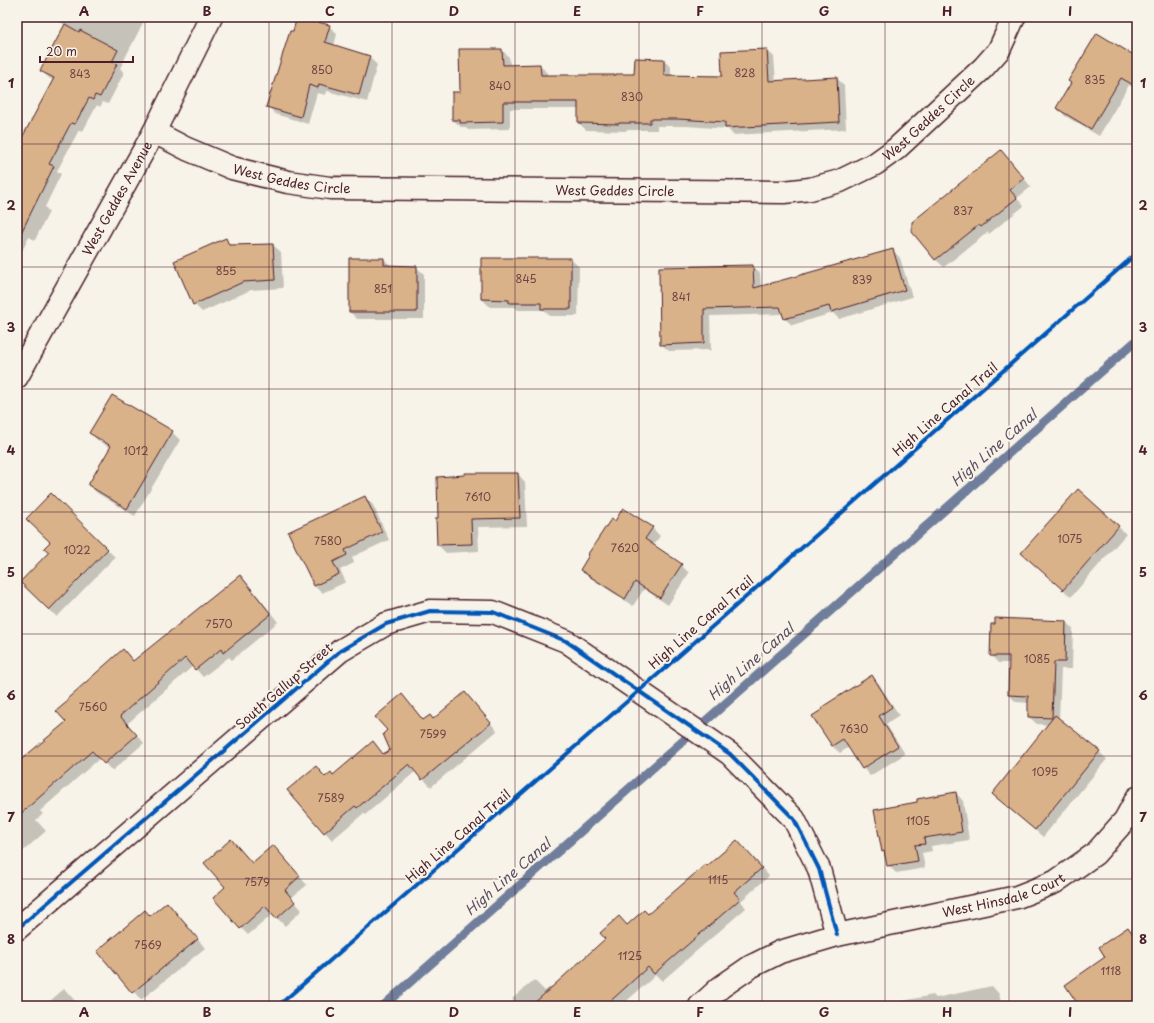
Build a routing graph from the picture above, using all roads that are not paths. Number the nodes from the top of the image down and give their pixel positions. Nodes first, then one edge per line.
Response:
1 (212, 17) edge
2 (1014, 17) edge
3 (154, 132) junction
4 (17, 377) edge
5 (1137, 798) edge
6 (17, 929) edge
7 (837, 935) junction
8 (700, 1006) edge

1 - 3 street, West Geddes Avenue
2 - 3 street, West Geddes Circle
3 - 4 street, West Geddes Avenue
5 - 7 street, West Hinsdale Court
6 - 7 street, South Gallup Street
7 - 8 street, West Hinsdale Court

